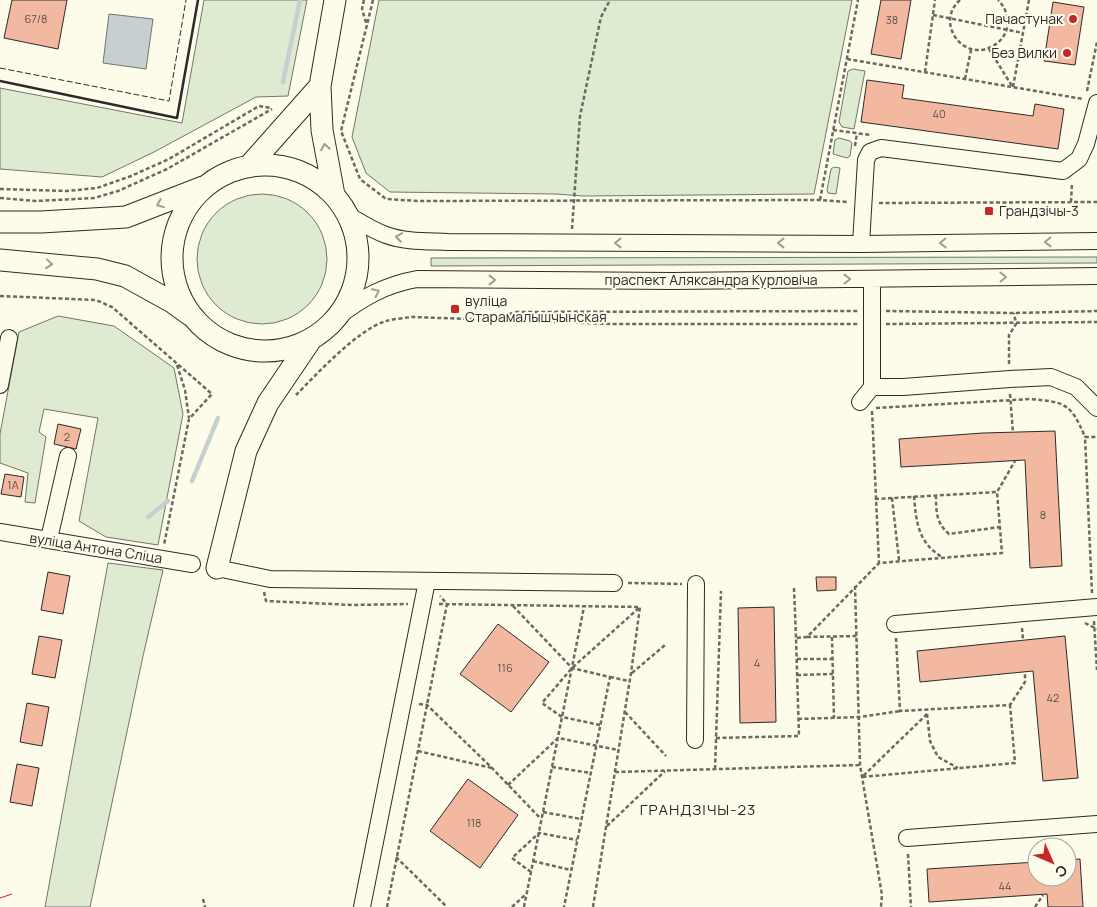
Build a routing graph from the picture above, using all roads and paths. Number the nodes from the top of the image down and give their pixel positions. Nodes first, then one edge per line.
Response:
1 (335, 0) edge
2 (364, 0) edge
3 (373, 0) edge
4 (610, 0) edge
5 (858, 0) edge
6 (935, 0) edge
7 (960, 0) edge
8 (1030, 0) edge
9 (1000, 1) edge
10 (933, 15) junction
11 (950, 18) junction
12 (367, 28) junction
13 (1007, 30) junction
14 (1023, 33) junction
15 (1097, 42) edge
16 (989, 49) junction
17 (971, 50) junction
18 (847, 59) junction
19 (925, 72) junction
20 (966, 79) junction
21 (320, 86) junction
22 (1013, 87) junction
23 (1088, 103) edge
24 (833, 130) junction
25 (876, 135) dead end
26 (249, 166) junction
27 (205, 186) junction
28 (0, 189) edge
29 (334, 195) junction
30 (0, 198) edge
31 (820, 200) junction
32 (574, 201) junction
33 (1097, 202) edge
34 (863, 203) junction
35 (348, 215) junction
36 (0, 222) edge
37 (1097, 241) edge
38 (571, 243) junction
39 (861, 244) junction
40 (0, 260) edge
41 (1097, 276) edge
42 (872, 279) junction
43 (0, 296) edge
44 (1097, 311) edge
45 (1014, 313) junction
46 (194, 318) junction
47 (336, 318) junction
48 (872, 318) junction
49 (496, 320) junction
50 (1097, 322) edge
51 (1016, 324) junction
52 (9, 338) dead end
53 (312, 338) junction
54 (177, 363) junction
55 (1010, 378) junction
56 (0, 385) edge
57 (872, 387) junction
58 (292, 400) dead end
59 (1010, 401) junction
60 (860, 402) dead end
61 (1097, 408) edge
62 (189, 418) junction
63 (1013, 433) dead end
64 (1085, 437) junction
65 (1097, 437) edge
66 (68, 456) dead end
67 (1015, 460) dead end
68 (997, 492) junction
69 (936, 495) junction
70 (914, 496) junction
71 (892, 498) junction
72 (875, 499) junction
73 (1000, 527) junction
74 (0, 532) edge
75 (49, 539) junction
76 (943, 557) junction
77 (161, 558) junction
78 (899, 560) junction
79 (878, 562) junction
80 (192, 564) dead end
81 (217, 568) joint
82 (1090, 577) dead end
83 (428, 581) junction
84 (614, 583) joint
85 (696, 584) joint
86 (855, 586) junction
87 (794, 588) dead end
88 (721, 591) dead end
89 (266, 602) dead end
90 (423, 604) junction
91 (447, 604) junction
92 (512, 605) junction
93 (584, 606) junction
94 (640, 607) junction
95 (1097, 608) edge
96 (895, 624) joint
97 (1097, 628) edge
98 (857, 636) junction
99 (807, 637) junction
100 (832, 637) junction
101 (796, 638) junction
102 (665, 645) dead end
103 (797, 659) junction
104 (832, 659) junction
105 (572, 668) junction
106 (1097, 670) edge
107 (1025, 672) dead end
108 (631, 674) junction
109 (833, 674) junction
110 (797, 675) junction
111 (610, 677) junction
112 (629, 681) junction
113 (403, 702) junction
114 (1010, 704) junction
115 (427, 705) junction
116 (926, 709) junction
117 (900, 711) junction
118 (625, 712) junction
119 (927, 714) junction
120 (562, 717) junction
121 (860, 717) junction
122 (834, 718) junction
123 (798, 719) junction
124 (600, 725) junction
125 (558, 738) junction
126 (716, 738) junction
127 (695, 740) dead end
128 (596, 744) junction
129 (618, 750) junction
130 (418, 751) junction
131 (666, 756) dead end
132 (860, 765) junction
133 (552, 766) junction
134 (492, 768) junction
135 (959, 768) junction
136 (715, 769) junction
137 (666, 770) junction
138 (590, 772) junction
139 (615, 772) junction
140 (862, 777) junction
141 (508, 785) junction
142 (543, 812) junction
143 (541, 819) junction
144 (581, 819) junction
145 (1097, 824) edge
146 (606, 826) junction
147 (539, 833) junction
148 (906, 838) joint
149 (577, 840) junction
150 (396, 857) junction
151 (533, 862) junction
152 (571, 870) junction
153 (531, 872) junction
154 (526, 894) junction
155 (1042, 895) dead end
156 (203, 899) dead end
157 (205, 907) edge
158 (362, 907) edge
159 (387, 907) edge
160 (446, 907) edge
161 (512, 907) edge
162 (524, 907) edge
163 (564, 907) edge
164 (593, 907) edge
165 (881, 907) edge
166 (911, 907) edge
167 (1035, 907) edge

1 - 21 main road
2 - 12 path
3 - 12 path
4 - 32 path
5 - 18 path
6 - 10 path
7 - 11 path
8 - 14 path
9 - 13 path
10 - 11 path
10 - 19 path
11 - 13 path
11 - 17 path
12 - 32 path
13 - 14 path
13 - 16 path
14 - 22 path
15 - 23 path
16 - 17 path
16 - 22 path
17 - 20 path
18 - 19 path
18 - 24 path
19 - 20 path
20 - 22 path
21 - 26 main road
29 -> 21 main road
22 - 23 path
23 - 34 street
24 - 25 path
24 - 31 path
26 - 27 main road
26 - 29 main road
27 -> 36 main road
27 - 46 main road
28 - 30 path
29 - 35 main road
31 - 32 path
31 - 34 path
32 - 38 path
33 - 34 path
34 - 39 street
38 -> 35 street
35 - 47 main road
37 -> 39 street
39 -> 38 street
40 -> 46 main road
42 -> 41 street, праспект Аляксандра Курловіча
47 -> 42 street, праспект Аляксандра Курловіча
42 - 48 street
43 - 54 path
44 - 45 path
45 - 48 path
45 - 51 path
46 - 53 main road
47 - 53 main road
48 - 49 path
48 - 49 path
48 - 51 path
48 - 57 street
49 - 58 path
50 - 51 path
51 - 55 path
52 - 56 street
53 - 81 main road
54 - 62 path
54 - 62 path
55 - 57 street
55 - 59 path
55 - 61 street
57 - 60 street
59 - 63 path
59 - 64 path
59 - 72 path
62 - 77 path
64 - 65 path
64 - 82 path
66 - 75 street
67 - 68 path
68 - 69 path
68 - 73 path
69 - 70 path
69 - 73 path
70 - 71 path
70 - 76 path
71 - 72 path
71 - 78 path
72 - 79 path
73 - 76 path
74 - 75 street, вуліца Антона Сліца
75 - 77 street, вуліца Антона Сліца
76 - 78 path
77 - 80 street, вуліца Антона Сліца
78 - 79 path
79 - 86 path
81 - 83 street
83 - 84 street
83 - 90 street
84 - 85 path
85 - 127 street
86 - 98 path
86 - 99 path
87 - 101 path
88 - 126 path
89 - 90 path
90 - 91 path
90 - 113 street
91 - 92 path
91 - 115 path
92 - 93 path
92 - 105 path
93 - 94 path
93 - 105 path
94 - 105 path
94 - 108 path
95 - 96 street
96 - 117 path
97 - 106 path
98 - 100 path
98 - 121 path
99 - 100 path
99 - 101 path
100 - 104 path
101 - 103 path
102 - 108 path
103 - 104 path
103 - 110 path
104 - 109 path
105 - 111 path
105 - 120 path
105 - 120 path
107 - 114 path
108 - 112 path
109 - 110 path
109 - 122 path
110 - 123 path
111 - 112 path
111 - 124 path
112 - 118 path
113 - 115 path
113 - 158 street
114 - 116 path
114 - 135 path
115 - 130 path
115 - 134 path
116 - 117 path
116 - 119 path
117 - 121 path
118 - 129 path
118 - 131 path
119 - 135 path
119 - 140 path
120 - 124 path
120 - 125 path
121 - 122 path
121 - 132 path
122 - 123 path
123 - 126 path
124 - 128 path
125 - 128 path
125 - 133 path
125 - 141 path
126 - 136 path
128 - 129 path
128 - 138 path
129 - 139 path
130 - 134 path
130 - 150 path
132 - 136 path
132 - 140 path
133 - 138 path
133 - 142 path
134 - 141 path
135 - 140 path
136 - 137 path
137 - 139 path
137 - 146 path
138 - 144 path
139 - 146 path
140 - 165 path
141 - 143 path
142 - 143 path
142 - 144 path
143 - 147 path
144 - 149 path
145 - 148 street
146 - 164 path
147 - 149 path
147 - 151 path
147 - 153 path
148 - 166 path
149 - 152 path
150 - 159 path
150 - 160 path
151 - 152 path
151 - 153 path
152 - 163 path
153 - 154 path
154 - 161 path
154 - 162 path
155 - 167 path
156 - 157 path

